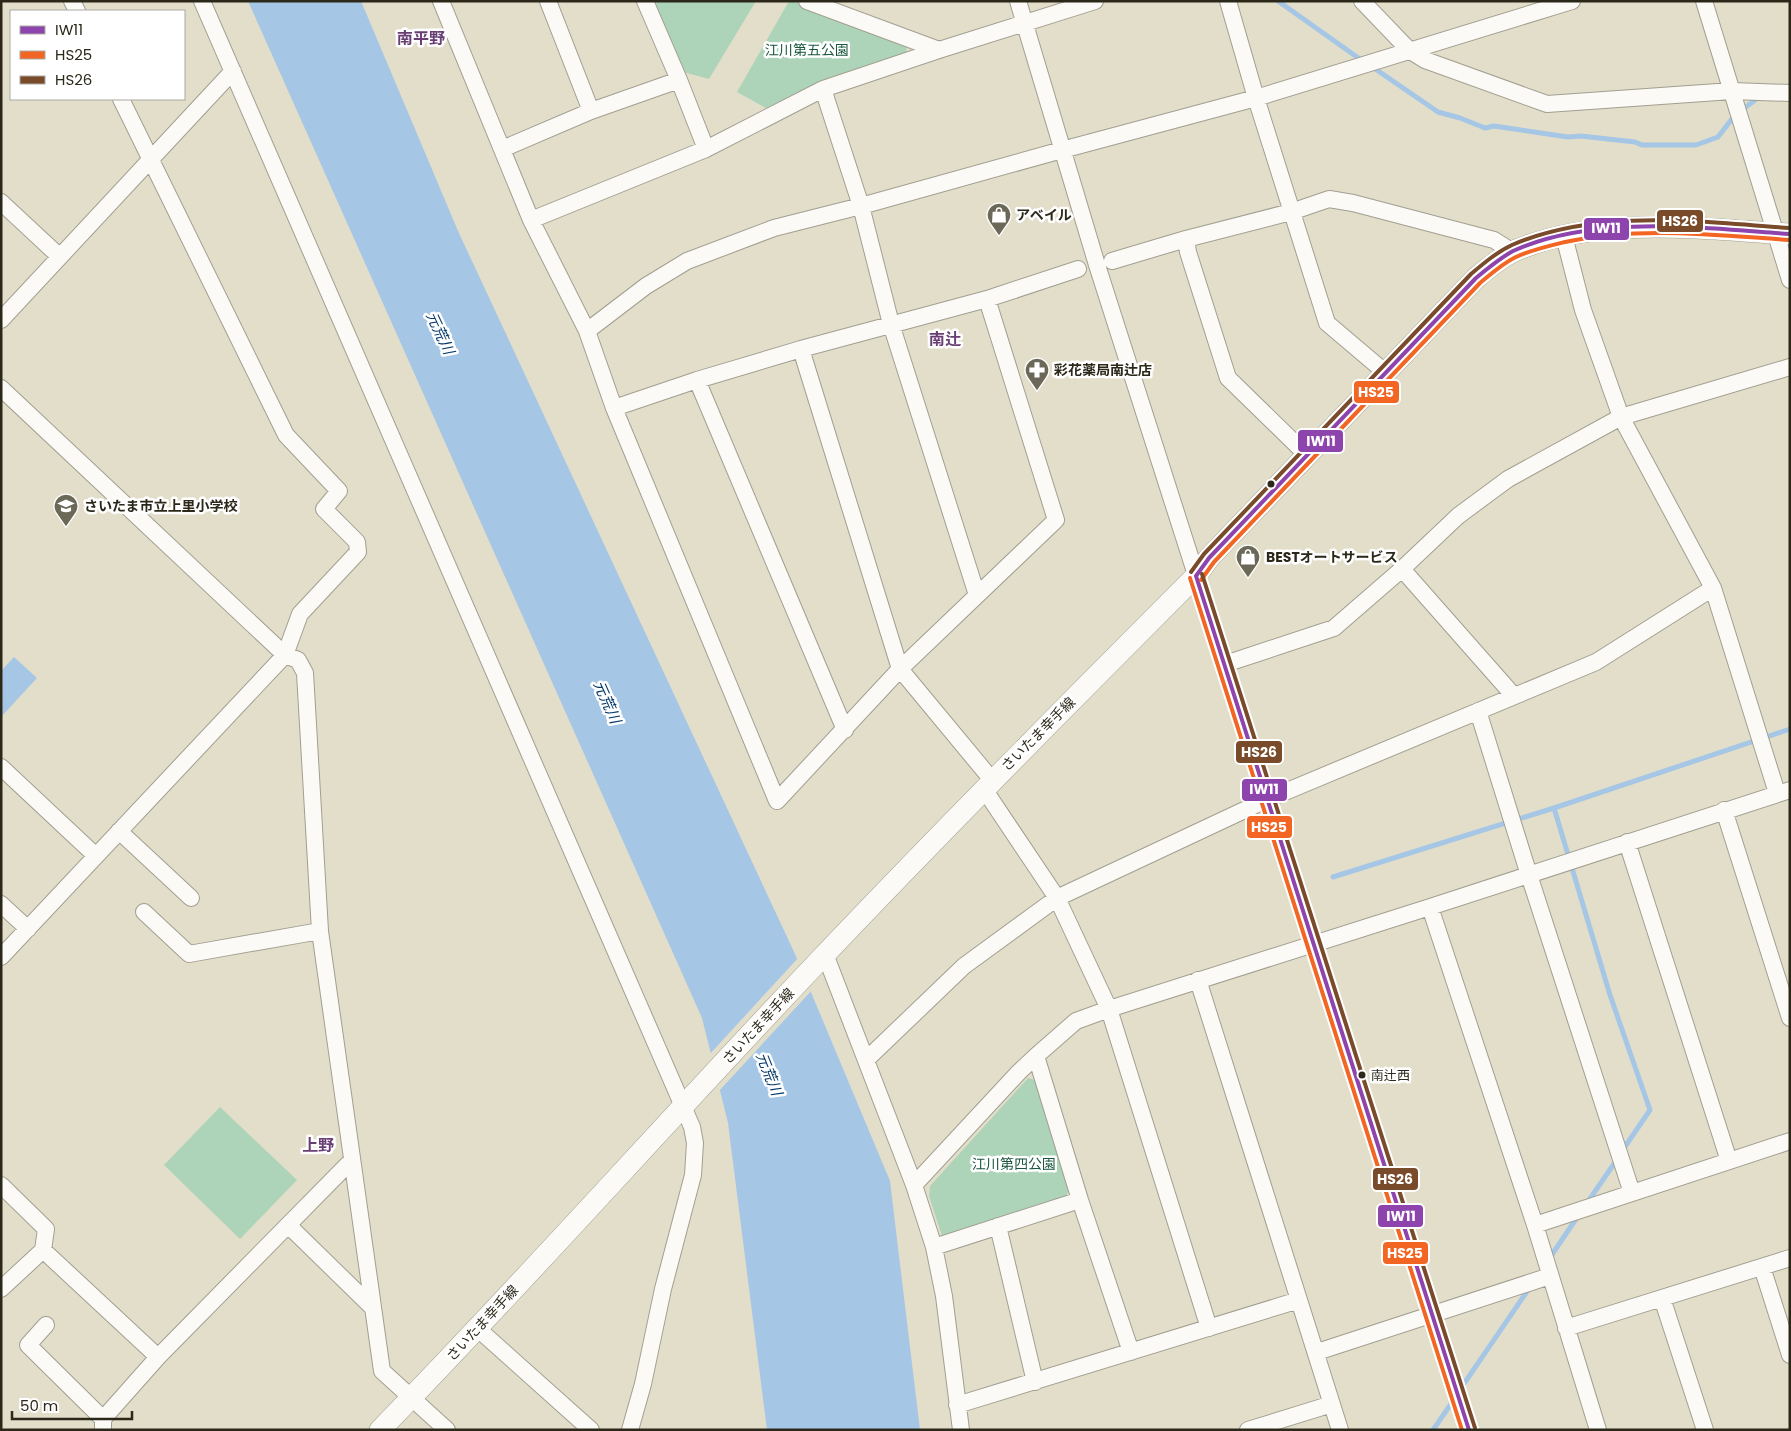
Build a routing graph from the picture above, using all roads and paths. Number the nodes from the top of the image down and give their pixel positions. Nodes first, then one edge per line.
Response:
1 (202, 1) edge
2 (441, 1) edge
3 (548, 1) edge
4 (645, 1) edge
5 (807, 1) edge
6 (1018, 1) edge
7 (1095, 1) edge
8 (1228, 1) edge
9 (1362, 1) edge
10 (1572, 1) edge
11 (1704, 1) edge
12 (1026, 24) junction
13 (939, 50) junction
14 (1409, 50) junction
15 (233, 71) junction
16 (679, 80) junction
17 (824, 89) junction
18 (1732, 91) junction
19 (1790, 93) edge
20 (1256, 98) junction
21 (122, 100) edge
22 (591, 111) junction
23 (502, 149) junction
24 (706, 149) junction
25 (1062, 150) junction
26 (151, 159) junction
27 (1, 202) edge
28 (861, 206) junction
29 (1291, 212) junction
30 (531, 220) junction
31 (1782, 233) edge
32 (1564, 236) junction
33 (1186, 239) junction
34 (1513, 252) junction
35 (59, 256) junction
36 (1112, 261) dead end
37 (1078, 269) dead end
38 (1790, 280) edge
39 (987, 299) junction
40 (1, 320) edge
41 (891, 324) junction
42 (587, 331) junction
43 (801, 349) junction
44 (1790, 367) edge
45 (1386, 373) junction
46 (697, 380) junction
47 (1, 388) edge
48 (614, 408) junction
49 (1621, 417) junction
50 (1308, 456) junction
51 (1402, 569) junction
52 (1196, 576) junction
53 (1713, 588) junction
54 (977, 594) junction
55 (284, 655) junction
56 (1225, 664) junction
57 (900, 669) junction
58 (1514, 696) junction
59 (1478, 711) junction
60 (845, 730) junction
61 (1, 767) edge
62 (988, 785) junction
63 (1783, 792) edge
64 (1268, 799) junction
65 (1724, 810) junction
66 (120, 831) junction
67 (1627, 842) junction
68 (96, 856) junction
69 (1529, 875) junction
70 (191, 898) dead end
71 (1057, 898) junction
72 (1, 904) edge
73 (1430, 907) junction
74 (144, 912) dead end
75 (28, 929) junction
76 (320, 931) junction
77 (1314, 944) junction
78 (1, 957) edge
79 (820, 960) junction
80 (1198, 980) junction
81 (1108, 1009) junction
82 (1790, 1018) edge
83 (1036, 1056) junction
84 (867, 1059) junction
85 (686, 1103) junction
86 (1790, 1141) edge
87 (352, 1160) junction
88 (1729, 1161) junction
89 (1, 1185) edge
90 (914, 1185) junction
91 (1632, 1193) junction
92 (1080, 1200) junction
93 (288, 1225) junction
94 (1535, 1225) junction
95 (998, 1226) junction
96 (934, 1247) junction
97 (43, 1250) junction
98 (1790, 1258) edge
99 (1762, 1267) junction
100 (1550, 1276) junction
101 (1, 1289) edge
102 (1662, 1298) junction
103 (1299, 1300) junction
104 (372, 1307) junction
105 (1432, 1314) junction
106 (46, 1325) dead end
107 (477, 1328) junction
108 (1209, 1328) junction
109 (1566, 1328) junction
110 (1131, 1352) junction
111 (1317, 1352) junction
112 (1790, 1355) edge
113 (158, 1357) junction
114 (1035, 1382) junction
115 (412, 1397) junction
116 (1332, 1404) junction
117 (957, 1405) junction
118 (104, 1426) edge
119 (380, 1430) edge
120 (448, 1430) edge
121 (590, 1430) edge
122 (630, 1430) edge
123 (961, 1430) edge
124 (1248, 1430) edge
125 (1340, 1430) edge
126 (1469, 1430) edge
127 (1598, 1430) edge
128 (1705, 1430) edge

1 - 15 street
2 - 23 street
3 - 22 street
4 - 16 street
5 - 13 street
6 - 12 street
7 - 12 street
8 - 20 street
9 - 14 street
10 - 14 street
11 - 18 street
12 - 13 street
12 - 25 street
13 - 17 street
14 - 18 street
14 - 20 street
15 - 26 street
15 - 85 street
16 - 22 street
16 - 24 street
17 - 24 street
17 - 28 street
18 - 19 street
18 - 31 street
20 - 25 street
20 - 29 street
21 - 26 street
22 - 23 street
23 - 30 street
24 - 30 street
25 - 28 street
25 - 52 street
26 - 35 street
26 - 55 street
27 - 35 street
28 - 41 street
28 - 42 street
29 - 33 street
29 - 34 street
29 - 45 street
30 - 42 street
31 - 32 main road, さいたま幸手線
31 - 38 street
32 - 34 main road, さいたま幸手線
32 - 49 street
33 - 36 street
33 - 50 street
34 - 45 main road, さいたま幸手線
35 - 40 street
37 - 39 street
39 - 41 street
39 - 54 street
41 - 43 street
41 - 54 street
42 - 48 street
43 - 46 street
43 - 57 street
44 - 49 street
45 - 50 main road, さいたま幸手線
46 - 48 street
46 - 60 street
47 - 55 street
48 - 60 street
49 - 51 street
49 - 53 street
50 - 52 main road, さいたま幸手線
51 - 56 street
51 - 58 street
52 - 56 street
52 - 62 main road, さいたま幸手線
53 - 58 street
53 - 63 street
54 - 57 street
55 - 66 street
55 - 76 street
56 - 64 street
57 - 60 street
57 - 62 street
58 - 59 street
59 - 64 street
59 - 69 street
61 - 68 street
62 - 71 street
62 - 79 main road, さいたま幸手線
63 - 65 street
64 - 71 street
64 - 77 street
65 - 67 street
65 - 82 street
66 - 68 street
66 - 70 street
67 - 69 street
67 - 88 street
68 - 75 street
69 - 73 street
69 - 91 street
71 - 81 street
71 - 84 street
72 - 75 street
73 - 77 street
73 - 94 street
74 - 76 street
75 - 78 street
76 - 87 street
77 - 80 street
77 - 105 street
79 - 84 street
79 - 85 main road, さいたま幸手線
80 - 81 street
80 - 103 street
81 - 83 street
81 - 108 street
83 - 90 street
83 - 92 street
84 - 90 street
85 - 107 main road, さいたま幸手線
85 - 122 street
86 - 88 street
87 - 93 street
87 - 104 street
88 - 91 street
89 - 97 street
90 - 96 street
91 - 94 street
92 - 95 street
92 - 110 street
93 - 104 street
93 - 113 street
94 - 100 street
95 - 96 street
95 - 114 street
96 - 117 street
97 - 101 street
97 - 113 street
98 - 99 street
99 - 102 street
99 - 112 street
100 - 105 street
100 - 109 street
102 - 109 street
102 - 128 street
103 - 108 street
103 - 111 street
104 - 115 street
105 - 111 street
105 - 126 street
106 - 118 street
107 - 115 main road, さいたま幸手線
107 - 121 street
108 - 110 street
109 - 127 street
110 - 114 street
111 - 116 street
113 - 118 street
114 - 117 street
115 - 119 main road, さいたま幸手線
115 - 120 street
116 - 124 street
116 - 125 street
117 - 123 street

